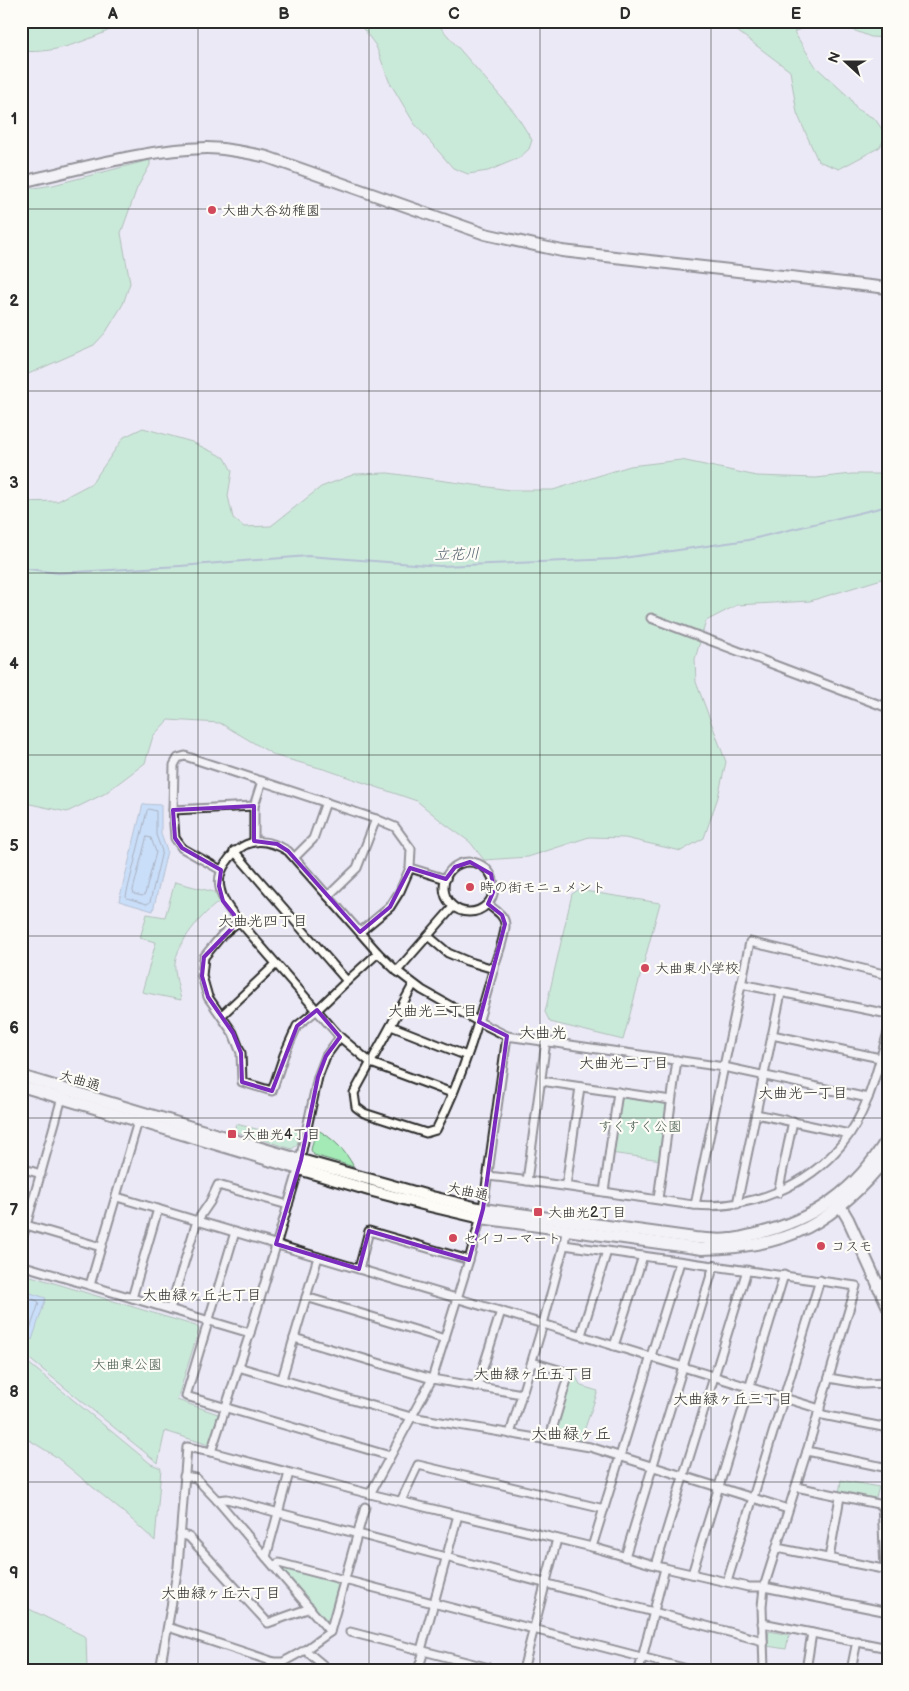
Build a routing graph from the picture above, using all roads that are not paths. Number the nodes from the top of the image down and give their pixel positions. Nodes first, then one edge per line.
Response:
1 (21, 182) edge
2 (888, 288) edge
3 (651, 618) dead end
4 (888, 708) edge
5 (262, 781) junction
6 (326, 802) junction
7 (254, 806) junction
8 (173, 810) junction
9 (376, 819) junction
10 (254, 841) junction
11 (234, 851) junction
12 (295, 857) junction
13 (410, 868) junction
14 (221, 870) junction
15 (446, 879) junction
16 (328, 896) junction
17 (488, 904) junction
18 (454, 907) junction
19 (239, 921) junction
20 (360, 932) junction
21 (428, 936) junction
22 (378, 954) junction
23 (276, 964) junction
24 (494, 969) junction
25 (397, 971) junction
26 (888, 976) edge
27 (347, 981) junction
28 (414, 984) junction
29 (741, 984) junction
30 (780, 993) junction
31 (317, 1010) junction
32 (888, 1014) edge
33 (222, 1015) junction
34 (479, 1022) junction
35 (391, 1026) junction
36 (888, 1032) edge
37 (772, 1035) junction
38 (507, 1036) junction
39 (340, 1037) junction
40 (546, 1042) junction
41 (468, 1056) junction
42 (880, 1058) junction
43 (678, 1060) junction
44 (371, 1063) junction
45 (724, 1067) junction
46 (21, 1076) edge
47 (764, 1076) junction
48 (541, 1081) junction
49 (21, 1086) edge
50 (580, 1087) junction
51 (618, 1092) junction
52 (64, 1094) junction
53 (452, 1094) junction
54 (868, 1098) junction
55 (671, 1100) junction
56 (756, 1114) junction
57 (140, 1117) junction
58 (793, 1121) junction
59 (849, 1134) junction
60 (888, 1137) edge
61 (888, 1156) edge
62 (300, 1164) junction
63 (21, 1168) edge
64 (41, 1174) junction
65 (488, 1176) junction
66 (527, 1181) junction
67 (566, 1186) junction
68 (604, 1192) junction
69 (778, 1193) junction
70 (117, 1197) junction
71 (658, 1200) junction
72 (838, 1202) junction
73 (737, 1204) junction
74 (288, 1205) junction
75 (696, 1205) junction
76 (158, 1209) junction
77 (482, 1213) junction
78 (197, 1221) junction
79 (26, 1225) junction
80 (566, 1231) junction
81 (235, 1232) junction
82 (21, 1243) edge
83 (276, 1244) junction
84 (564, 1245) junction
85 (101, 1247) junction
86 (607, 1251) junction
87 (643, 1256) junction
88 (318, 1257) junction
89 (469, 1260) junction
90 (680, 1262) junction
91 (21, 1265) edge
92 (714, 1266) junction
93 (359, 1269) junction
94 (747, 1270) junction
95 (784, 1275) junction
96 (820, 1280) junction
97 (90, 1285) junction
98 (883, 1285) edge
99 (306, 1297) junction
100 (132, 1298) junction
101 (456, 1298) junction
102 (888, 1307) edge
103 (170, 1309) junction
104 (500, 1311) junction
105 (209, 1322) junction
106 (543, 1324) junction
107 (250, 1333) junction
108 (581, 1336) junction
109 (294, 1338) junction
110 (445, 1339) junction
111 (614, 1346) junction
112 (650, 1358) junction
113 (532, 1362) junction
114 (238, 1367) junction
115 (682, 1367) junction
116 (714, 1377) junction
117 (829, 1378) junction
118 (282, 1379) junction
119 (432, 1379) junction
120 (888, 1383) edge
121 (477, 1387) junction
122 (749, 1388) junction
123 (522, 1394) junction
124 (784, 1399) junction
125 (226, 1408) junction
126 (819, 1412) junction
127 (411, 1416) junction
128 (888, 1428) edge
129 (510, 1434) junction
130 (549, 1440) junction
131 (808, 1451) junction
132 (211, 1452) junction
133 (390, 1456) junction
134 (619, 1456) junction
135 (651, 1466) junction
136 (888, 1468) edge
137 (290, 1474) junction
138 (184, 1476) junction
139 (683, 1476) junction
140 (719, 1487) junction
141 (796, 1488) junction
142 (370, 1494) junction
143 (840, 1497) junction
144 (753, 1498) junction
145 (217, 1500) junction
146 (402, 1501) junction
147 (885, 1505) edge
148 (365, 1507) dead end
149 (604, 1509) junction
150 (788, 1509) junction
151 (279, 1512) junction
152 (458, 1515) junction
153 (180, 1534) junction
154 (358, 1534) junction
155 (557, 1538) junction
156 (592, 1547) junction
157 (777, 1548) junction
158 (447, 1556) junction
159 (266, 1557) junction
160 (625, 1557) junction
161 (829, 1558) junction
162 (274, 1565) junction
163 (656, 1566) junction
164 (665, 1568) junction
165 (886, 1570) edge
166 (692, 1574) junction
167 (346, 1580) junction
168 (727, 1582) junction
169 (545, 1583) junction
170 (764, 1587) junction
171 (434, 1603) junction
172 (310, 1608) junction
173 (654, 1612) junction
174 (888, 1612) edge
175 (762, 1623) junction
176 (168, 1627) junction
177 (534, 1628) junction
178 (330, 1632) junction
179 (350, 1632) dead end
180 (812, 1633) junction
181 (763, 1641) junction
182 (857, 1641) junction
183 (888, 1648) edge
184 (305, 1650) junction
185 (423, 1650) junction
186 (642, 1657) junction
187 (273, 1666) edge
188 (160, 1670) edge
189 (329, 1670) edge
190 (418, 1670) edge
191 (497, 1670) edge
192 (523, 1670) edge
193 (639, 1670) edge
194 (690, 1670) edge
195 (764, 1670) edge
196 (806, 1670) edge
197 (851, 1670) edge

1 - 2 street
3 - 4 street
5 - 6 street
5 - 7 street
5 - 8 street
6 - 9 street
6 - 12 street
7 - 8 street
7 - 10 street
8 - 14 street
9 - 13 street
9 - 16 street
10 - 11 street
10 - 12 street
11 - 14 street
11 - 27 street
12 - 16 street
13 - 15 street
13 - 20 street
14 - 19 street
15 - 17 street
15 - 18 street
16 - 20 street
17 - 18 street
17 - 24 street
18 - 21 street
19 - 23 street
19 - 33 street
20 - 22 street
21 - 24 street
21 - 25 street
22 - 25 street
22 - 27 street
23 - 31 street
23 - 33 street
24 - 34 street
25 - 28 street
26 - 29 street
27 - 31 street
28 - 34 street
28 - 35 street
29 - 30 street
29 - 45 street
30 - 32 street
30 - 37 street
31 - 33 street
31 - 39 street
34 - 38 street
34 - 41 street
35 - 41 street
35 - 44 street
36 - 42 street
37 - 42 street
37 - 47 street
38 - 40 street
38 - 65 street
39 - 44 street
39 - 62 street
40 - 43 street
40 - 48 street
41 - 53 street
42 - 54 street
43 - 45 street
43 - 55 street
44 - 53 street
44 - 53 street
45 - 47 street
45 - 75 street
46 - 52 street, 大曲通
47 - 54 street
47 - 56 street
48 - 50 street
48 - 66 street
49 - 52 street, 大曲通
50 - 51 street
50 - 67 street
51 - 55 street
51 - 68 street
52 - 57 street, 大曲通
52 - 64 street
54 - 59 street
55 - 71 street
56 - 58 street
56 - 73 street
57 - 62 street, 大曲通
57 - 70 street
58 - 59 street
58 - 69 street
59 - 69 street
60 - 72 street, 大曲通
61 - 72 street, 大曲通
62 - 74 street
62 - 77 street, 大曲通
63 - 64 street
64 - 79 street
65 - 66 street
65 - 77 street
66 - 67 street
67 - 68 street
68 - 71 street
69 - 73 street
70 - 76 street
70 - 85 street
71 - 75 street
72 - 77 street, 大曲通
72 - 80 street, 大曲通
72 - 98 street
73 - 75 street
74 - 78 street
74 - 83 street
76 - 78 street
76 - 100 street
77 - 80 street, 大曲通
77 - 89 street
78 - 81 street
78 - 103 street
79 - 82 street
79 - 85 street
80 - 84 street
81 - 83 street
81 - 105 street
83 - 88 street
83 - 107 street
84 - 86 street
84 - 106 street
85 - 97 street
86 - 87 street
86 - 108 street
87 - 90 street
87 - 111 street
88 - 93 street
88 - 99 street
89 - 93 street
89 - 101 street
90 - 92 street
90 - 112 street
91 - 97 street
92 - 94 street
92 - 115 street
93 - 101 street
94 - 95 street
94 - 116 street
95 - 96 street
95 - 122 street
96 - 117 street
96 - 124 street
97 - 100 street
98 - 102 street
99 - 109 street
99 - 110 street
100 - 103 street
101 - 104 street
101 - 110 street
103 - 105 street
104 - 106 street
104 - 121 street
105 - 107 street
105 - 125 street
106 - 108 street
106 - 113 street
107 - 114 street
108 - 111 street
109 - 118 street
109 - 119 street
110 - 119 street
111 - 112 street
112 - 115 street
112 - 134 street
113 - 123 street
113 - 130 street
114 - 118 street
114 - 125 street
115 - 116 street
115 - 135 street
116 - 122 street
116 - 139 street
117 - 120 street
117 - 126 street
118 - 127 street
119 - 121 street
119 - 127 street
121 - 123 street
122 - 124 street
122 - 140 street
123 - 129 street
124 - 126 street
124 - 144 street
125 - 132 street
125 - 133 street
126 - 128 street
126 - 131 street
127 - 129 street
127 - 133 street
129 - 130 street
130 - 134 street
131 - 136 street
131 - 141 street
132 - 137 street
132 - 138 street
133 - 142 street
134 - 135 street
134 - 149 street
135 - 139 street
135 - 160 street
137 - 142 street
137 - 151 street
138 - 145 street
138 - 153 street
139 - 140 street
139 - 163 street
140 - 144 street
140 - 166 street
141 - 143 street
141 - 150 street
142 - 146 street
143 - 147 street
143 - 161 street
144 - 150 street
144 - 168 street
145 - 151 street
145 - 159 street
146 - 149 street
146 - 152 street
147 - 165 street
148 - 154 street
149 - 156 street
150 - 157 street
151 - 154 street
151 - 159 street
152 - 155 street
152 - 158 street
153 - 172 street
153 - 176 street
154 - 158 street
154 - 167 street
155 - 156 street
155 - 169 street
156 - 160 street
157 - 161 street
157 - 170 street
158 - 169 street
158 - 171 street
159 - 162 street
160 - 163 street
161 - 165 street
162 - 167 street
162 - 172 street
163 - 164 street
164 - 166 street
164 - 173 street
166 - 168 street
167 - 171 street
167 - 178 street
168 - 170 street
169 - 173 street
169 - 177 street
170 - 174 street
170 - 175 street
171 - 177 street
171 - 185 street
172 - 178 street
173 - 181 street
173 - 186 street
175 - 180 street
175 - 181 street
176 - 187 street
176 - 188 street
177 - 186 street
177 - 192 street
178 - 184 street
179 - 185 street
180 - 182 street
180 - 196 street
181 - 195 street
182 - 183 street
182 - 197 street
184 - 187 street
184 - 189 street
185 - 190 street
185 - 191 street
186 - 193 street
186 - 194 street

